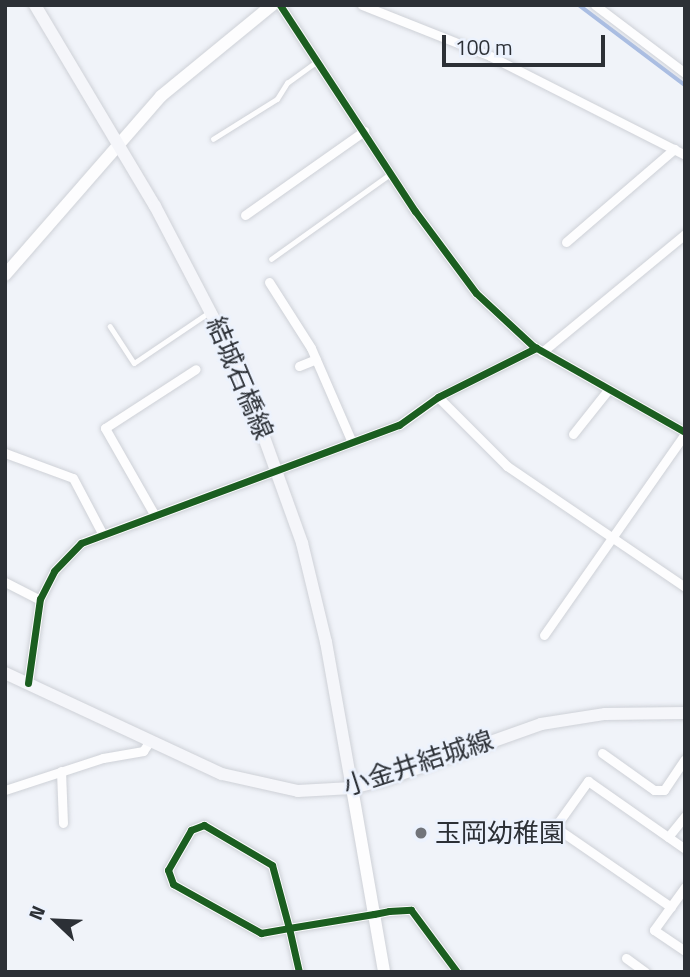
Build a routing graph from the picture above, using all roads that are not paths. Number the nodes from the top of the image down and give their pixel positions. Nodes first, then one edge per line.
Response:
1 (35, 5) edge
2 (272, 5) edge
3 (280, 5) edge
4 (362, 5) edge
5 (595, 5) edge
6 (317, 60) junction
7 (685, 73) edge
8 (363, 131) junction
9 (213, 139) dead end
10 (116, 145) junction
11 (674, 149) junction
12 (685, 155) edge
13 (391, 173) junction
14 (246, 215) dead end
15 (685, 234) edge
16 (566, 242) dead end
17 (271, 259) dead end
18 (5, 275) edge
19 (270, 282) dead end
20 (211, 310) junction
21 (110, 326) dead end
22 (539, 350) junction
23 (316, 359) junction
24 (299, 366) dead end
25 (196, 369) dead end
26 (608, 390) junction
27 (438, 397) junction
28 (685, 433) edge
29 (573, 434) dead end
30 (351, 440) junction
31 (5, 453) edge
32 (278, 470) junction
33 (154, 514) junction
34 (103, 535) junction
35 (611, 537) junction
36 (5, 582) edge
37 (685, 587) edge
38 (40, 600) junction
39 (544, 635) dead end
40 (5, 673) edge
41 (28, 683) junction
42 (685, 713) edge
43 (150, 741) junction
44 (602, 753) dead end
45 (684, 757) edge
46 (61, 771) junction
47 (352, 788) junction
48 (5, 790) edge
49 (685, 816) edge
50 (63, 823) dead end
51 (668, 837) junction
52 (685, 849) edge
53 (683, 892) edge
54 (671, 907) junction
55 (374, 914) junction
56 (289, 928) junction
57 (685, 951) edge
58 (626, 958) dead end
59 (299, 972) edge
60 (384, 972) edge
61 (457, 972) edge
62 (645, 972) edge

1 - 10 main road, 結城石橋線
2 - 10 street
3 - 6 street
4 - 11 street
5 - 7 street
6 - 8 street
6 - 9 lane
8 - 13 street
8 - 14 street
10 - 18 street
10 - 20 main road, 結城石橋線
11 - 12 street
11 - 16 street
13 - 17 lane
13 - 22 street
15 - 22 street
19 - 23 street
20 - 21 lane
20 - 32 main road, 結城石橋線
22 - 26 street
22 - 27 street
23 - 24 street
23 - 30 street
25 - 33 street
26 - 28 street
26 - 29 street
27 - 30 street
27 - 35 street
28 - 35 street
30 - 32 street
31 - 34 street
32 - 33 street
32 - 47 main road, 結城石橋線
33 - 34 street
34 - 38 street
35 - 37 street
35 - 39 street
36 - 38 street
38 - 41 street
40 - 41 main road, 小金井結城線
41 - 43 main road, 小金井結城線
42 - 47 main road, 小金井結城線
43 - 46 street
43 - 47 main road, 小金井結城線
44 - 45 street
46 - 48 street
46 - 50 street
47 - 55 street
49 - 51 street
51 - 52 street
51 - 54 street
53 - 54 street
54 - 57 street
55 - 56 street
55 - 60 street
55 - 61 street
56 - 56 street
56 - 59 street
58 - 62 street

